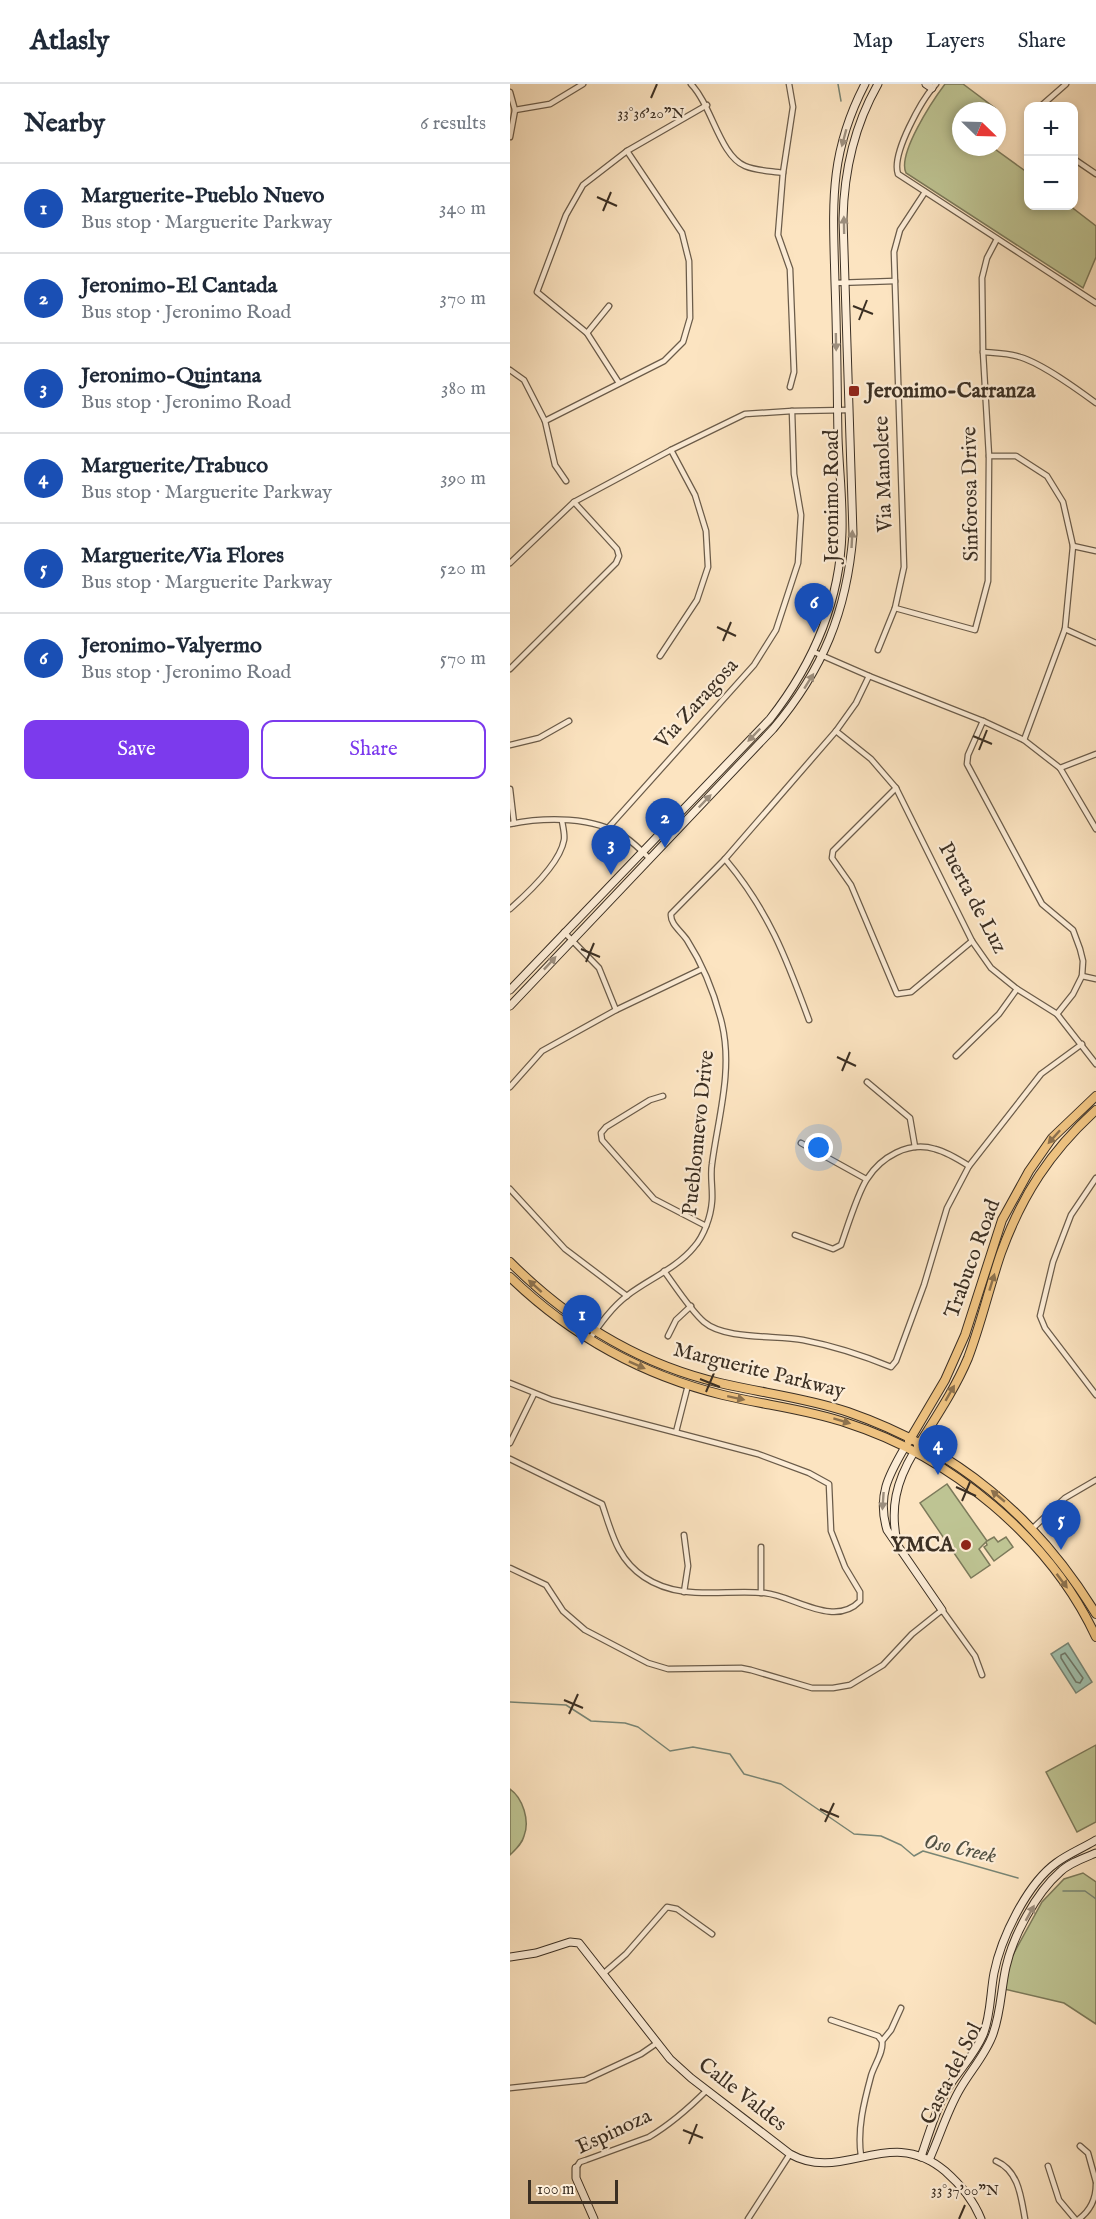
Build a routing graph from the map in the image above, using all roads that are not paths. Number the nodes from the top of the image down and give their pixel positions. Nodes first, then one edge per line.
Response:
1 (583, 84) edge
2 (691, 84) edge
3 (789, 84) edge
4 (865, 84) edge
5 (878, 84) edge
6 (1066, 84) edge
7 (932, 85) edge
8 (510, 92) edge
9 (1046, 102) edge
10 (707, 105) junction
11 (515, 110) junction
12 (510, 137) edge
13 (627, 151) junction
14 (1078, 162) edge
15 (783, 173) junction
16 (1096, 174) edge
17 (925, 192) junction
18 (997, 239) junction
19 (895, 281) junction
20 (835, 283) junction
21 (846, 283) junction
22 (1096, 303) edge
23 (609, 306) dead end
24 (586, 333) junction
25 (983, 352) junction
26 (510, 370) edge
27 (619, 383) junction
28 (790, 387) dead end
29 (1096, 403) edge
30 (848, 410) junction
31 (792, 411) junction
32 (838, 411) junction
33 (545, 421) junction
34 (671, 450) junction
35 (989, 456) junction
36 (566, 481) dead end
37 (574, 502) junction
38 (1073, 546) junction
39 (1096, 551) edge
40 (510, 563) edge
41 (895, 608) junction
42 (1065, 628) junction
43 (1096, 643) edge
44 (878, 650) dead end
45 (814, 652) junction
46 (660, 656) dead end
47 (823, 656) junction
48 (510, 669) edge
49 (869, 676) junction
50 (569, 721) dead end
51 (983, 721) junction
52 (836, 731) junction
53 (1024, 740) junction
54 (510, 745) edge
55 (1096, 754) edge
56 (1060, 768) junction
57 (896, 788) junction
58 (510, 789) edge
59 (562, 821) junction
60 (512, 824) edge
61 (608, 828) junction
62 (1096, 829) edge
63 (641, 851) junction
64 (650, 859) junction
65 (724, 859) junction
66 (510, 909) edge
67 (564, 932) junction
68 (573, 940) junction
69 (972, 941) junction
70 (702, 969) junction
71 (1082, 976) junction
72 (1096, 979) edge
73 (1017, 989) junction
74 (510, 990) edge
75 (510, 1006) edge
76 (616, 1010) junction
77 (1058, 1014) junction
78 (809, 1020) dead end
79 (1082, 1044) junction
80 (956, 1056) dead end
81 (1096, 1064) edge
82 (867, 1082) dead end
83 (510, 1086) edge
84 (663, 1096) dead end
85 (1096, 1096) edge
86 (1096, 1110) edge
87 (801, 1143) dead end
88 (915, 1147) junction
89 (969, 1166) junction
90 (1096, 1178) edge
91 (866, 1179) junction
92 (510, 1189) edge
93 (706, 1226) junction
94 (795, 1235) dead end
95 (510, 1262) edge
96 (664, 1271) junction
97 (510, 1277) edge
98 (627, 1296) junction
99 (691, 1306) junction
100 (595, 1331) junction
101 (965, 1335) junction
102 (668, 1336) dead end
103 (975, 1338) junction
104 (589, 1340) junction
105 (690, 1375) junction
106 (510, 1383) edge
107 (688, 1385) junction
108 (534, 1394) junction
109 (1096, 1395) edge
110 (676, 1432) junction
111 (910, 1438) junction
112 (510, 1443) edge
113 (920, 1443) junction
114 (905, 1447) junction
115 (914, 1452) junction
116 (510, 1459) edge
117 (1096, 1480) edge
118 (1033, 1529) junction
119 (684, 1535) dead end
120 (1025, 1536) junction
121 (897, 1545) junction
122 (761, 1547) dead end
123 (510, 1568) edge
124 (684, 1593) junction
125 (761, 1593) junction
126 (942, 1610) junction
127 (1096, 1614) edge
128 (1096, 1637) edge
129 (982, 1675) dead end
130 (1096, 1840) edge
131 (1096, 1853) edge
132 (712, 1934) dead end
133 (510, 1958) edge
134 (996, 1964) junction
135 (1006, 1966) junction
136 (603, 1974) junction
137 (991, 1995) junction
138 (1001, 1996) junction
139 (902, 2008) dead end
140 (831, 2020) dead end
141 (882, 2041) junction
142 (657, 2043) junction
143 (510, 2088) edge
144 (707, 2090) junction
145 (939, 2109) junction
146 (948, 2113) junction
147 (1080, 2146) dead end
148 (790, 2154) junction
149 (861, 2156) junction
150 (921, 2157) junction
151 (929, 2160) junction
152 (996, 2161) dead end
153 (1048, 2166) dead end
154 (576, 2168) joint
155 (1096, 2183) edge
156 (1009, 2184) dead end
157 (1017, 2184) junction
158 (594, 2219) edge
159 (748, 2219) edge
160 (980, 2219) edge
161 (1025, 2219) edge
162 (1077, 2219) edge

1 - 11 street
2 - 10 street
3 - 15 street
4 -> 20 main road, Jeronimo Road
21 -> 5 main road, Jeronimo Road
6 - 9 street
7 - 17 street
8 - 11 street
10 - 13 street
10 - 15 street
11 - 12 street
13 - 24 street
13 - 27 street
14 - 16 street
15 - 28 street
17 - 18 street
17 - 19 street, Via Manolete
18 - 22 street
18 - 25 street, Sinforosa Drive
19 - 21 street
19 - 41 street, Via Manolete
20 - 21 street
20 -> 32 main road, Jeronimo Road
21 - 30 main road, Jeronimo Road
23 - 24 street
24 - 27 street
25 - 29 street
25 - 35 street, Sinforosa Drive
26 - 33 street
27 - 33 street
30 - 32 street
47 -> 30 main road, Jeronimo Road
31 - 32 street
31 - 34 street
31 - 61 street, Via Zaragosa
32 - 45 main road, Jeronimo Road
33 - 36 street
34 - 37 street
34 - 46 street
35 - 38 street
35 - 41 street, Sinforosa Drive
37 - 40 street
37 - 48 street
38 - 39 street
38 - 42 street
41 - 44 street, Via Manolete
42 - 43 street
42 - 53 street
45 - 47 street
45 -> 63 main road, Jeronimo Road
47 - 49 street
64 -> 47 main road, Jeronimo Road
49 - 51 street
49 - 52 street, Pueblonuevo Drive
50 - 54 street
51 - 53 street
51 - 71 street
52 - 57 street, Puerta de Luz
52 - 65 street, Pueblonuevo Drive
53 - 56 street
55 - 56 street
56 - 62 street
57 - 69 street, Puerta de Luz
57 - 69 street
58 - 60 street
59 - 60 street
59 - 61 street
59 - 66 street
61 - 63 street
63 - 64 street
63 - 67 main road, Jeronimo Road
64 - 68 main road, Jeronimo Road
65 - 70 street, Pueblonuevo Drive
65 - 78 street
67 - 68 street
67 - 74 main road, Jeronimo Road
75 -> 68 main road, Jeronimo Road
68 - 76 street
69 - 73 street, Puerta de Luz
70 - 76 street
70 - 93 street, Pueblonuevo Drive
71 - 72 street
71 - 77 street
73 - 77 street, Puerta de Luz
73 - 80 street
76 - 83 street
77 - 79 street, Puerta de Luz
79 - 81 street, Puerta de Luz
79 - 89 street
82 - 88 street
84 - 93 street
85 -> 101 main road, Trabuco Road
103 -> 86 main road, Trabuco Road
87 - 91 street
88 - 89 street
88 - 91 street
89 - 99 street
90 - 109 street
91 - 94 street
92 - 98 street
93 - 96 street, Pueblonuevo Drive
100 -> 95 main road, Marguerite Parkway
96 - 98 street, Pueblonuevo Drive
96 - 99 street
97 - 104 main road, Marguerite Parkway
98 - 100 street, Pueblonuevo Drive
99 - 102 street
100 - 104 street, Pueblonuevo Drive
100 - 105 main road, Marguerite Parkway
101 - 103 main road
101 - 111 main road, Trabuco Road
113 -> 103 main road, Trabuco Road
104 -> 107 main road, Marguerite Parkway
105 - 107 main road
105 - 111 main road, Marguerite Parkway
106 - 108 street
107 - 110 street
107 -> 114 main road, Marguerite Parkway
108 - 110 street
108 - 112 street
110 - 125 street
111 - 113 main road, Marguerite Parkway
111 - 114 main road, Trabuco Road
113 - 115 main road, Trabuco Road
118 -> 113 main road, Marguerite Parkway
114 - 115 main road, Marguerite Parkway
114 -> 121 main road
115 - 120 main road, Marguerite Parkway
115 - 121 main road
116 - 124 street
117 - 118 street
118 - 120 street
118 - 127 main road, Marguerite Parkway
119 - 124 street
120 -> 128 main road, Marguerite Parkway
121 - 126 main road
122 - 125 street
123 - 126 street
124 - 125 street
126 - 129 street
130 - 134 main road, Casta del Sol
135 -> 131 main road, Casta del Sol
132 - 136 street
133 - 136 main road, Calle Valdes
134 - 135 street
134 - 137 main road, Casta del Sol
135 - 138 main road, Casta del Sol
136 - 142 main road, Calle Valdes
137 - 138 main road
137 - 145 main road, Casta del Sol
138 - 146 main road, Casta del Sol
139 - 141 street
140 - 141 street
141 - 149 street
142 - 143 street
142 - 144 main road, Calle Valdes
144 - 148 main road, Calle Valdes
144 - 154 street, Espinoza
145 - 146 main road
145 - 150 main road, Casta del Sol
146 - 151 main road, Casta del Sol
147 - 155 street
148 - 149 main road, Calle Valdes
148 - 159 street
149 - 150 main road, Calle Valdes
150 - 151 main road, Calle Valdes
151 - 160 main road, Calle Valdes
152 - 157 street
153 - 162 street
154 - 158 main road, Espinoza
155 - 162 street
156 - 157 street
157 - 161 street

